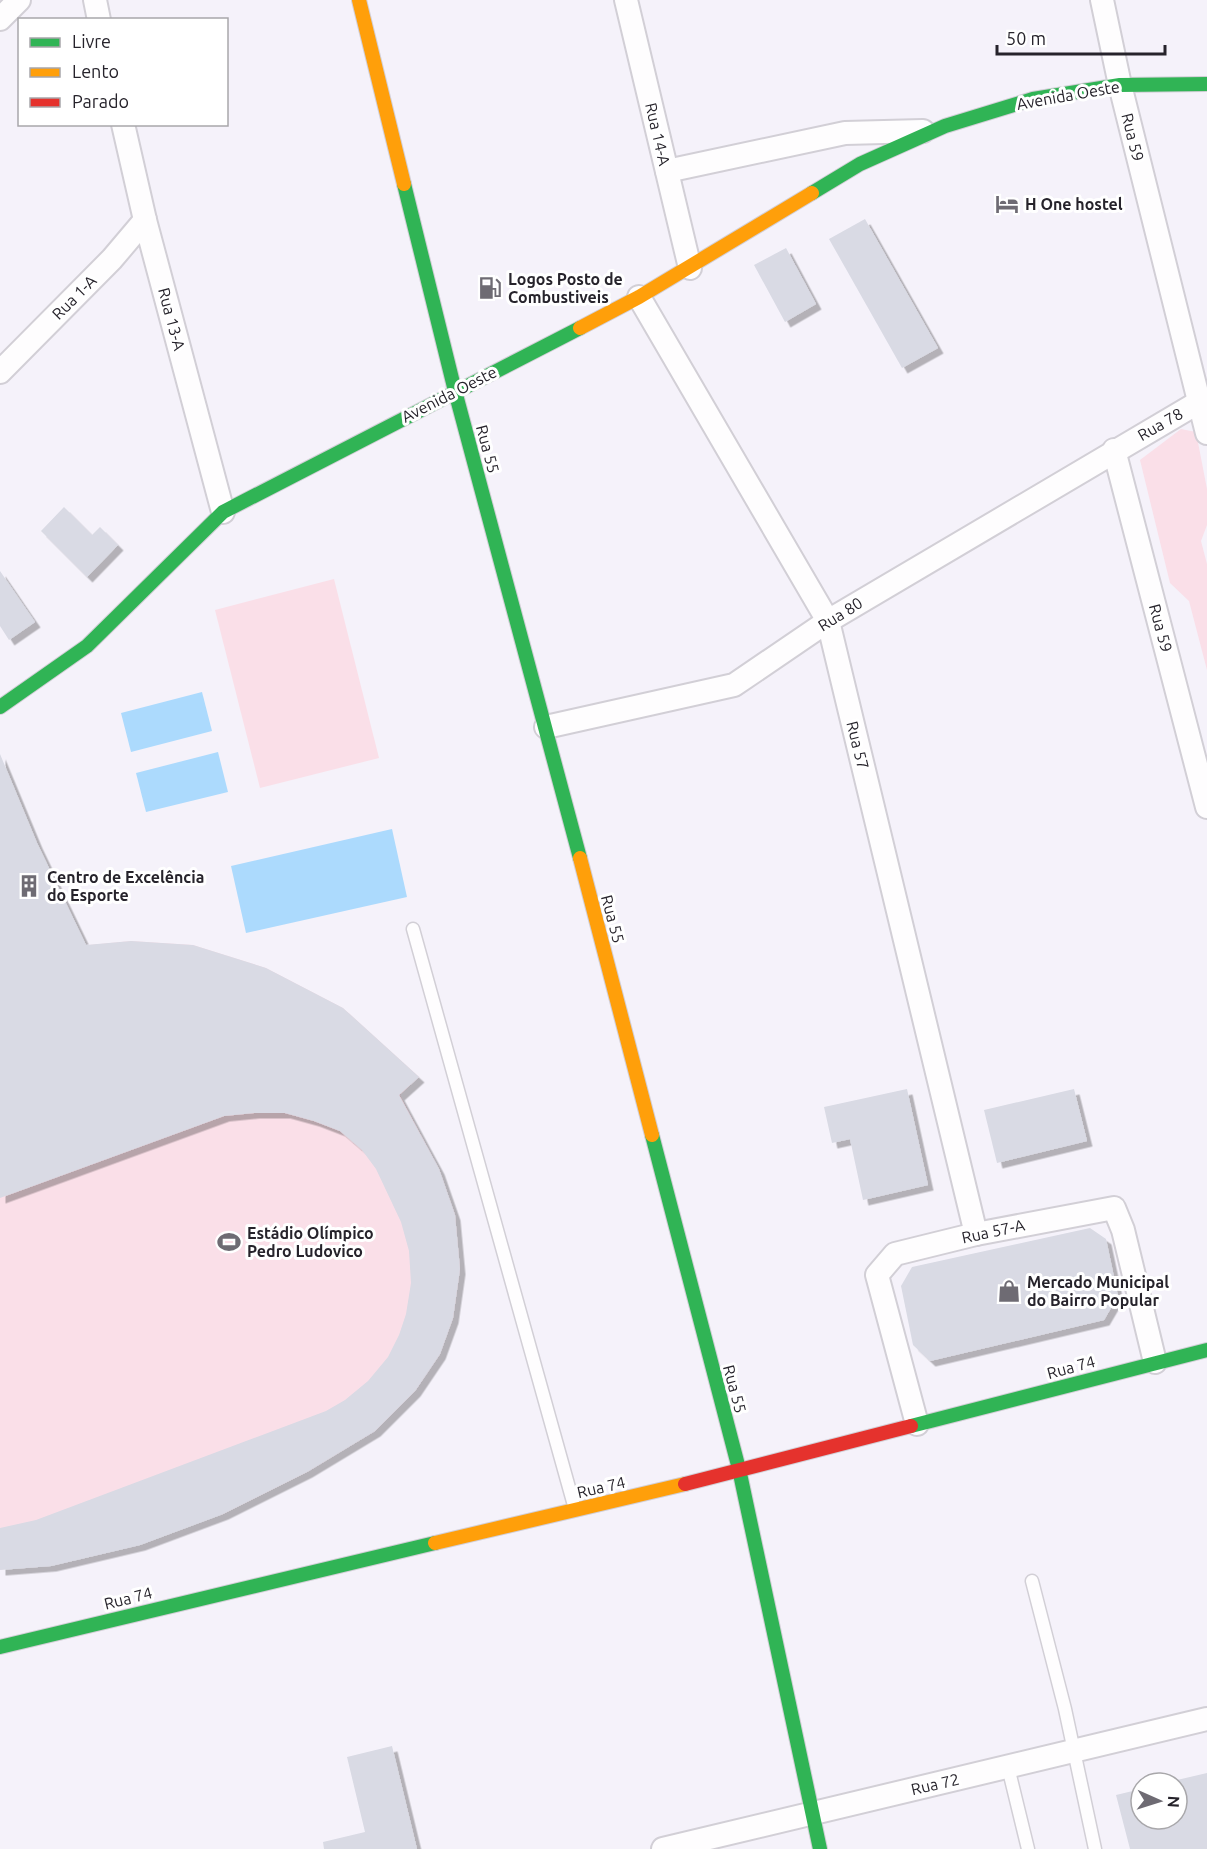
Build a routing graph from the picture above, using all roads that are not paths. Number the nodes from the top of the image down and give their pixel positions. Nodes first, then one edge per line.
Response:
1 (19, 0) edge
2 (95, 0) edge
3 (360, 0) edge
4 (626, 0) edge
5 (1102, 0) edge
6 (99, 18) edge
7 (0, 19) edge
8 (1207, 84) edge
9 (1120, 85) junction
10 (123, 126) edge
11 (933, 131) junction
12 (667, 171) junction
13 (145, 220) junction
14 (690, 268) junction
15 (639, 297) junction
16 (0, 372) edge
17 (455, 391) junction
18 (1203, 401) edge
19 (1207, 433) edge
20 (1114, 450) junction
21 (223, 512) junction
22 (828, 621) junction
23 (0, 707) edge
24 (546, 727) junction
25 (1207, 807) edge
26 (413, 929) dead end
27 (976, 1234) junction
28 (1207, 1350) edge
29 (1155, 1362) junction
30 (917, 1424) junction
31 (739, 1469) junction
32 (575, 1510) junction
33 (1032, 1581) dead end
34 (0, 1647) edge
35 (1207, 1719) edge
36 (1073, 1751) junction
37 (1008, 1767) junction
38 (811, 1814) junction
39 (663, 1849) edge
40 (820, 1849) edge
41 (1028, 1849) edge
42 (1095, 1849) edge

1 - 7 street
2 - 6 street
3 - 17 street, Rua 55
4 - 12 street, Rua 14-A
5 - 9 street, Rua 59
8 - 9 street, Avenida Oeste
9 - 11 street, Avenida Oeste
9 - 18 street, Rua 59
10 - 13 street, Rua 13-A
11 - 12 street, Avenida Oeste
11 - 14 street, Avenida Oeste
12 - 14 street, Rua 14-A
13 - 16 street, Rua 1-A
13 - 21 street, Rua 13-A
14 - 15 street, Avenida Oeste
15 - 17 street, Avenida Oeste
15 - 22 street, Rua 57
17 - 21 street, Avenida Oeste
17 - 24 street, Rua 55
18 - 19 street, Rua 59
18 - 20 street, Rua 78
20 - 22 street, Rua 80
20 - 25 street, Rua 59
21 - 23 street, Avenida Oeste
22 - 24 street, Rua 80
22 - 27 street, Rua 57
24 - 31 street, Rua 55
26 - 32 lane
27 - 29 street, Rua 57-A
27 - 30 street, Rua 57-A
28 - 29 street, Rua 74
29 - 30 street, Rua 74
30 - 31 street, Rua 74
31 - 32 street, Rua 74
31 - 38 street, Rua 55
32 - 34 street, Rua 74
33 - 36 lane
35 - 36 street, Rua 72
36 - 37 street, Rua 72
36 - 42 lane
37 - 38 street, Rua 72
37 - 41 lane
38 - 39 street, Rua 72
38 - 40 street, Rua 55

